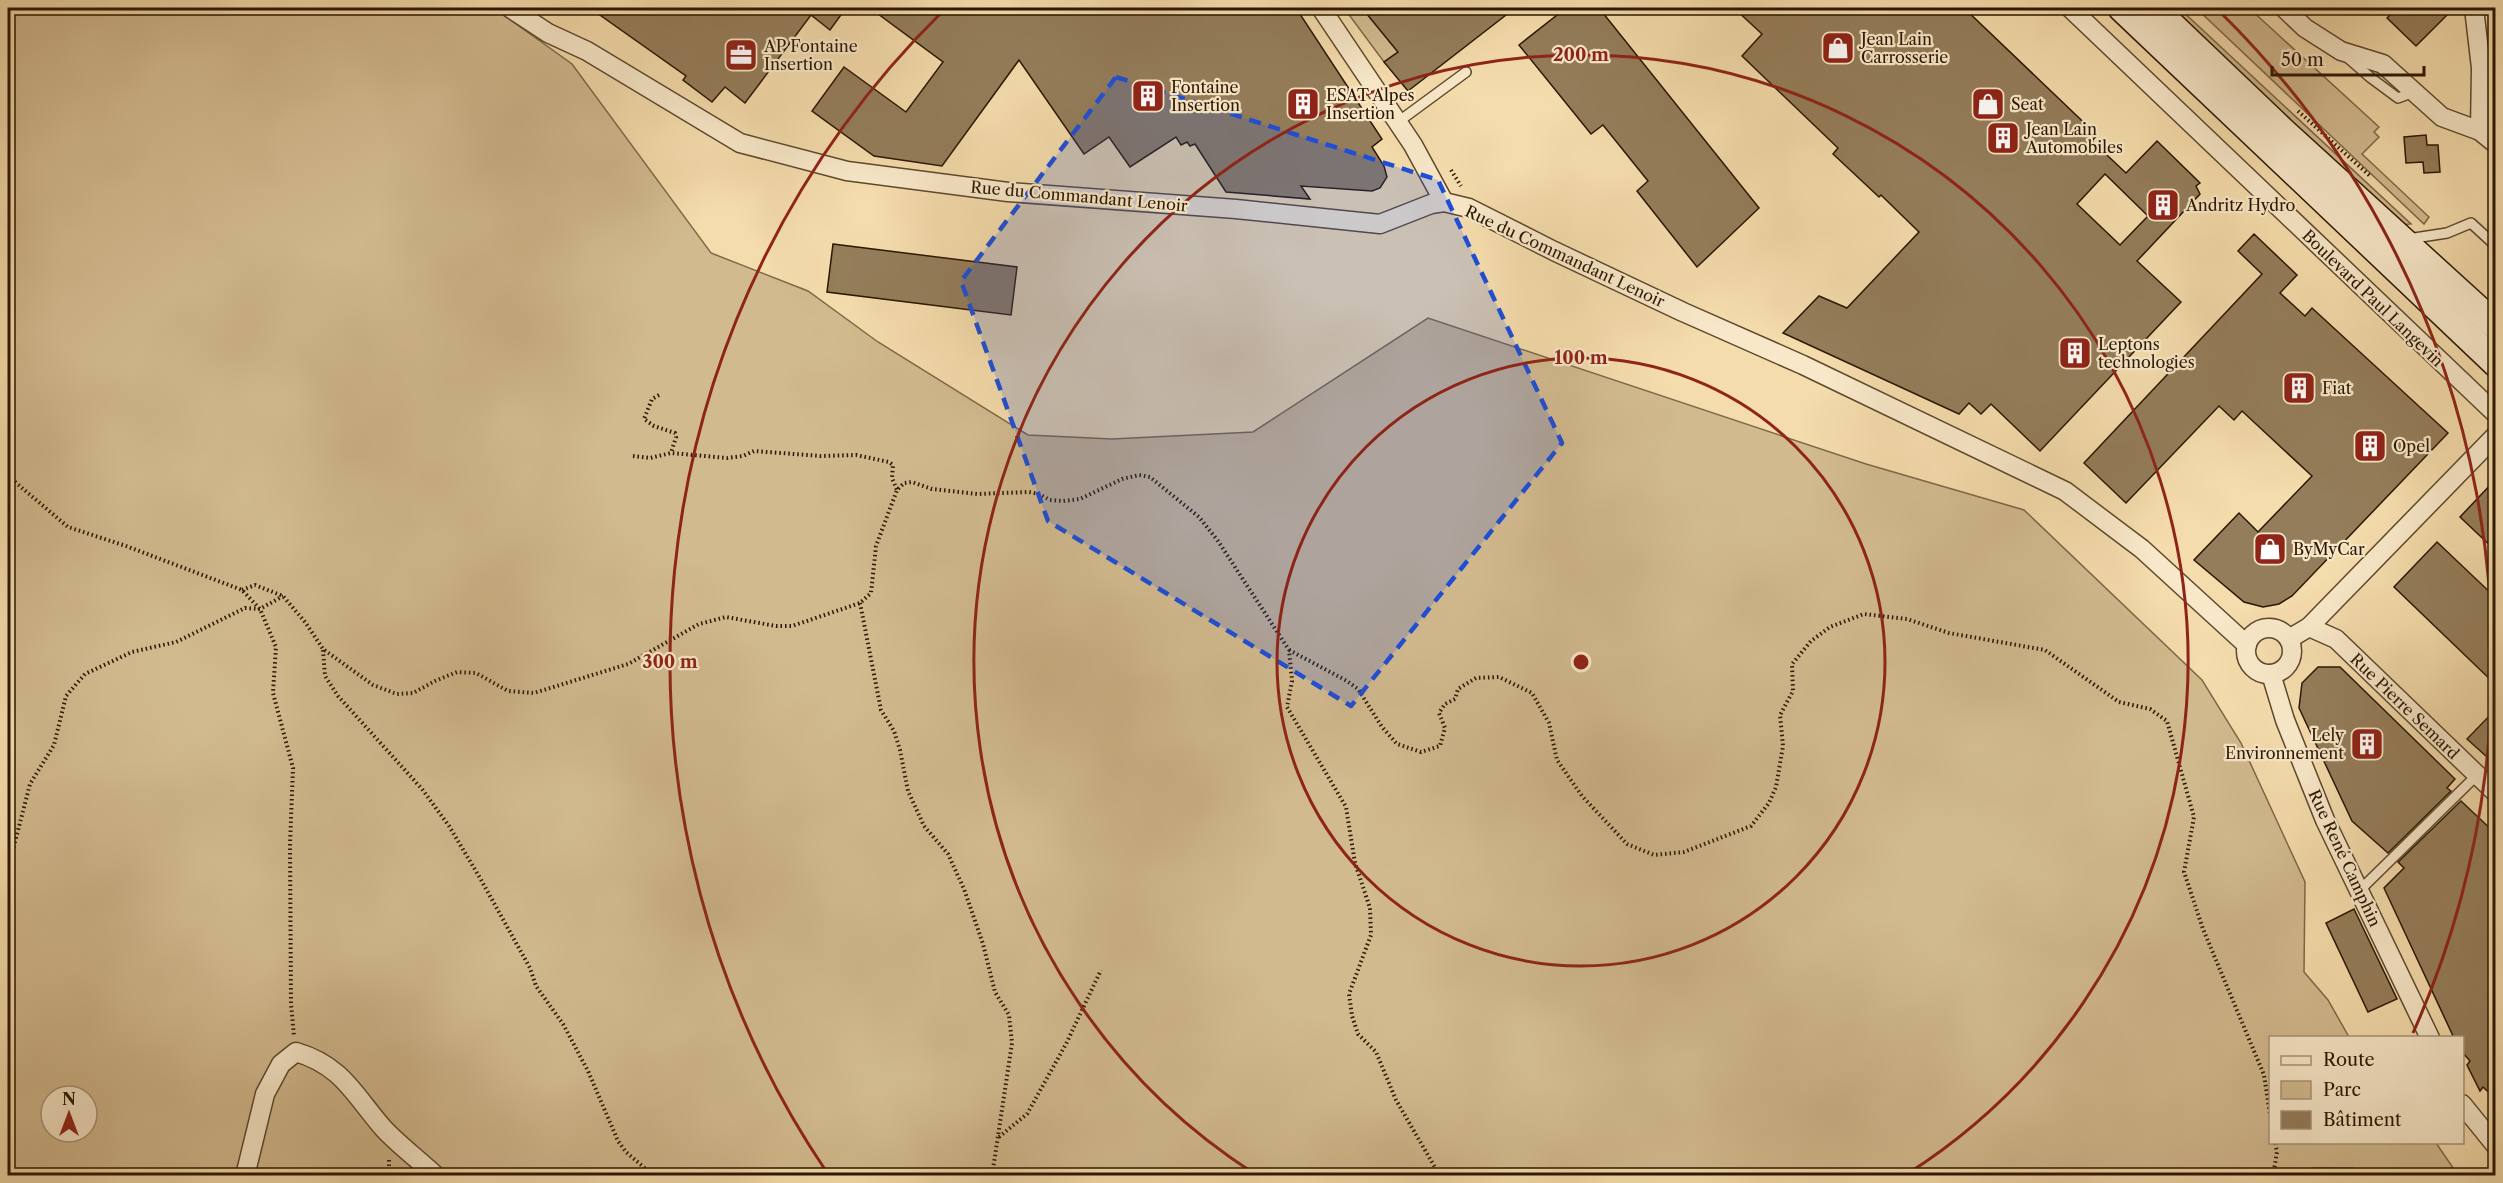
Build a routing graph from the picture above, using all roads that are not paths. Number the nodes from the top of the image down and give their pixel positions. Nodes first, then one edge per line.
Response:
1 (510, 8) edge
2 (1321, 8) edge
3 (2070, 8) edge
4 (2122, 8) edge
5 (2153, 8) edge
6 (2284, 8) edge
7 (2475, 8) edge
8 (1466, 72) dead end
9 (1398, 122) junction
10 (2480, 131) junction
11 (2496, 144) edge
12 (1444, 202) junction
13 (2402, 240) junction
14 (2496, 246) edge
15 (2496, 326) edge
16 (2496, 363) edge
17 (2496, 414) edge
18 (2496, 435) edge
19 (2309, 627) junction
20 (2289, 639) junction
21 (2247, 645) junction
22 (2271, 674) junction
23 (2477, 775) junction
24 (2496, 792) edge
25 (2359, 891) junction
26 (2429, 1036) edge
27 (2464, 1105) edge
28 (2496, 1146) edge
29 (245, 1176) edge
30 (435, 1176) edge

1 - 12 street, Rue du Commandant Lenoir
2 - 9 street
3 - 17 street, Boulevard Paul Langevin
4 - 16 main road
5 - 13 main road
6 - 10 street
7 - 10 street
8 - 9 lane
9 - 12 street
10 - 11 street
12 - 21 street, Rue du Commandant Lenoir
13 - 14 lane
13 - 15 main road
18 - 19 street
19 - 20 street
19 - 23 street, Rue Pierre Semard
20 - 21 street
20 - 22 street
21 - 22 street
22 - 25 street, Rue René Camphin
23 - 24 street, Rue Pierre Semard
23 - 25 lane
25 - 26 street, Rue René Camphin
27 - 28 street
29 - 30 street

